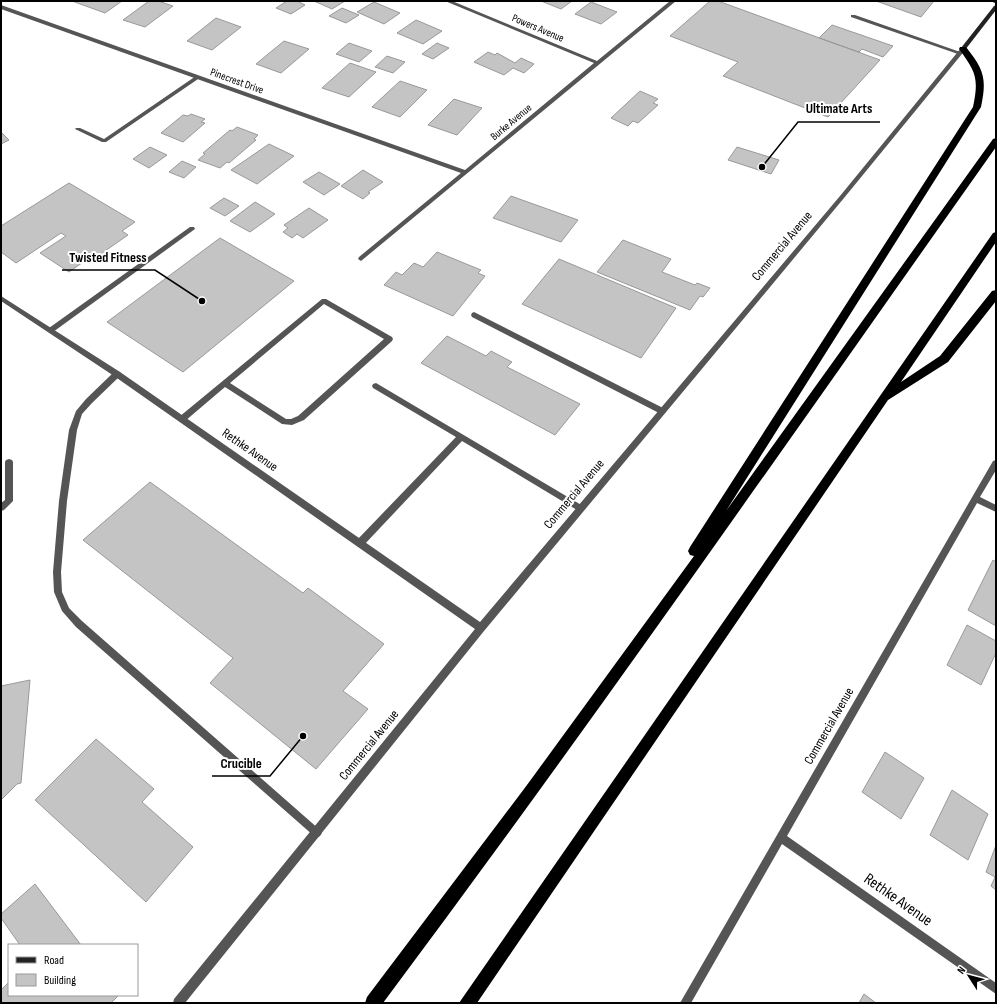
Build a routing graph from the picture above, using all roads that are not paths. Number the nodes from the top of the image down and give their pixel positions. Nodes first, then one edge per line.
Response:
1 (448, 1) edge
2 (673, 1) edge
3 (1, 7) edge
4 (996, 7) edge
5 (853, 16) dead end
6 (962, 52) junction
7 (598, 63) junction
8 (198, 77) junction
9 (78, 129) dead end
10 (996, 141) edge
11 (466, 172) junction
12 (192, 229) dead end
13 (996, 235) edge
14 (361, 259) dead end
15 (996, 294) edge
16 (1, 298) edge
17 (474, 315) dead end
18 (51, 330) junction
19 (117, 374) junction
20 (225, 383) junction
21 (376, 386) dead end
22 (883, 399) junction
23 (662, 411) junction
24 (182, 419) junction
25 (461, 437) junction
26 (9, 462) dead end
27 (996, 463) edge
28 (976, 499) junction
29 (1, 508) edge
30 (580, 508) junction
31 (996, 509) edge
32 (360, 543) junction
33 (481, 628) junction
34 (612, 680) junction
35 (317, 833) junction
36 (781, 838) junction
37 (996, 989) edge
38 (178, 1003) edge
39 (373, 1003) edge
40 (467, 1003) edge
41 (685, 1003) edge

1 - 7 street, Powers Avenue
2 - 7 street, Burke Avenue
3 - 8 street, Pinecrest Drive
4 - 6 street, Commercial Avenue
5 - 6 street
6 - 23 street, Commercial Avenue
6 - 34 highway
7 - 11 street, Burke Avenue
8 - 9 street
8 - 11 street, Pinecrest Drive
10 - 34 highway
11 - 14 street, Burke Avenue
12 - 18 street
13 - 22 highway
15 - 22 highway
16 - 18 street, Rethke Avenue
17 - 23 street
18 - 19 street, Rethke Avenue
19 - 24 street, Rethke Avenue
19 - 35 street
20 - 20 street
20 - 24 street
21 - 25 street
22 - 40 highway
23 - 30 street, Commercial Avenue
24 - 32 street, Rethke Avenue
25 - 30 street
25 - 32 street
26 - 29 street
27 - 28 street, Commercial Avenue
28 - 31 street
28 - 36 street, Commercial Avenue
30 - 33 street, Commercial Avenue
32 - 33 street, Rethke Avenue
33 - 35 street, Commercial Avenue
34 - 39 highway
35 - 38 street, Commercial Avenue
36 - 37 street, Rethke Avenue
36 - 41 street, Commercial Avenue

